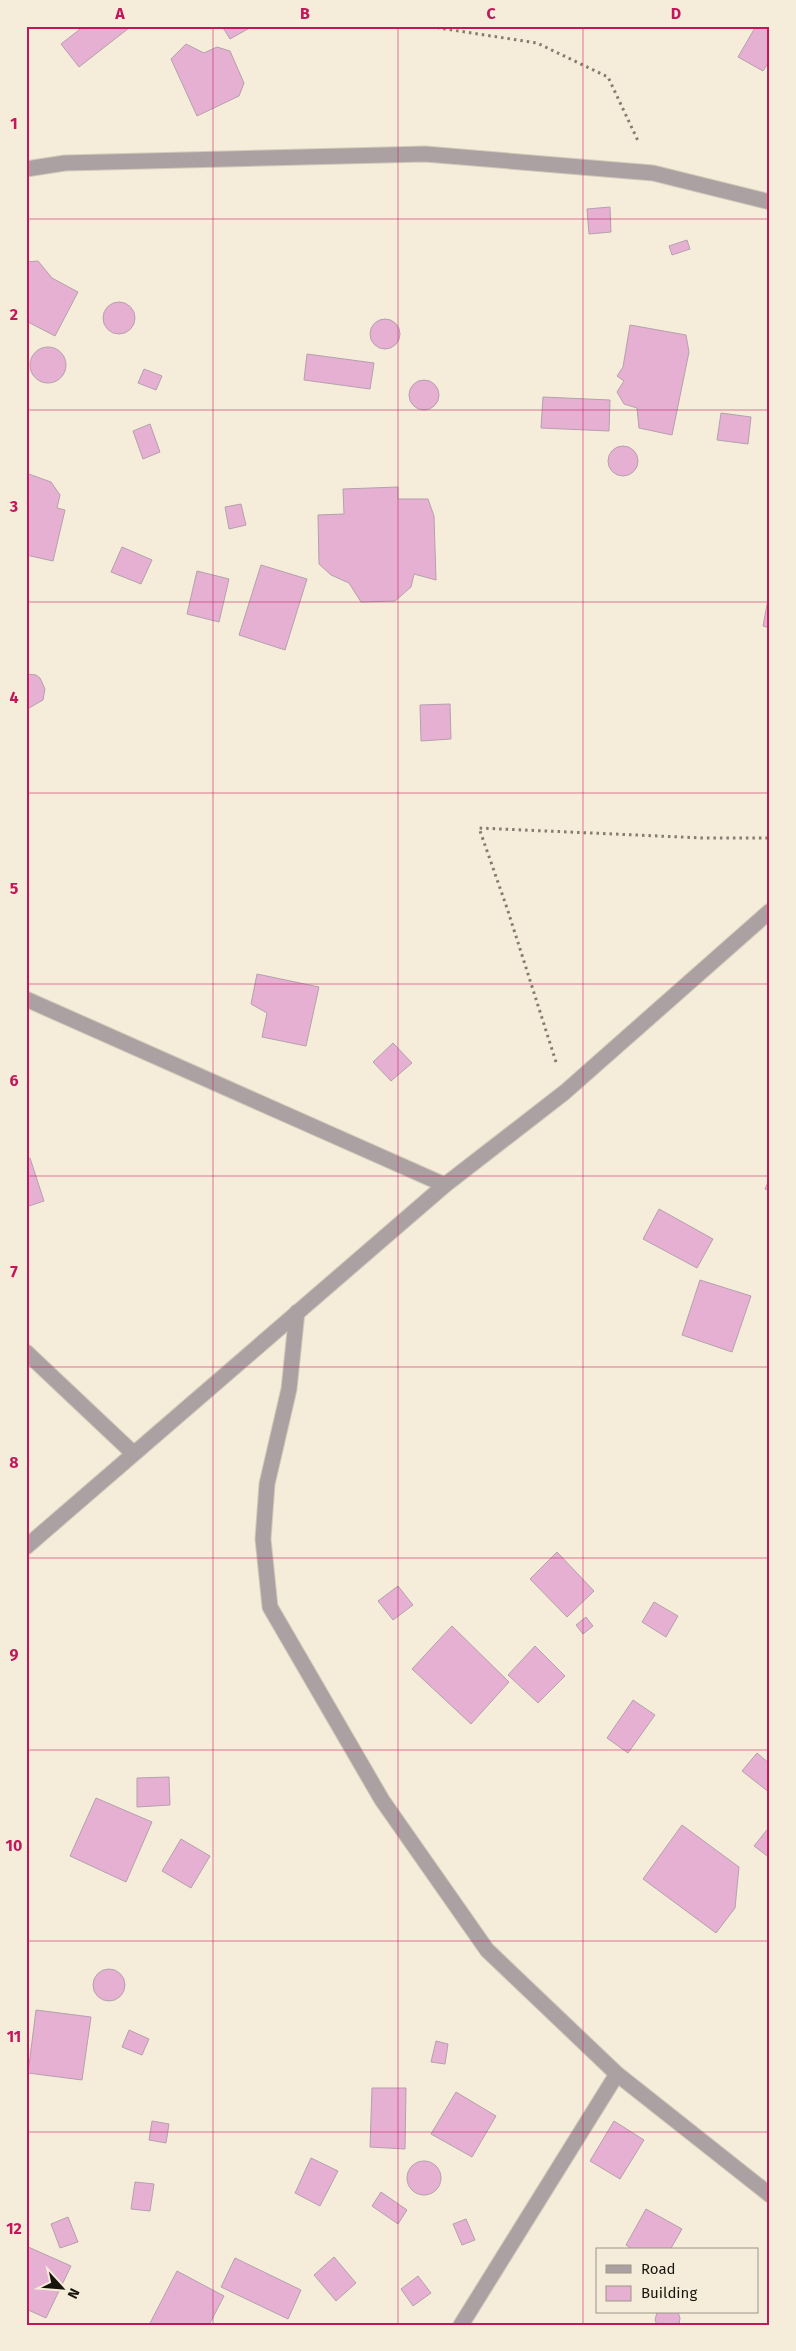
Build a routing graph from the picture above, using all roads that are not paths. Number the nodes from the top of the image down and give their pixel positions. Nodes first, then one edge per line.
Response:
1 (26, 170) edge
2 (770, 202) edge
3 (769, 913) edge
4 (26, 999) edge
5 (445, 1185) junction
6 (297, 1312) junction
7 (26, 1352) edge
8 (133, 1453) junction
9 (26, 1547) edge
10 (617, 2074) junction
11 (770, 2195) edge
12 (461, 2325) edge

1 - 2 street
3 - 5 street
4 - 5 street
5 - 6 street
6 - 8 street
6 - 10 street
7 - 8 street
8 - 9 street
10 - 11 street
10 - 12 street

